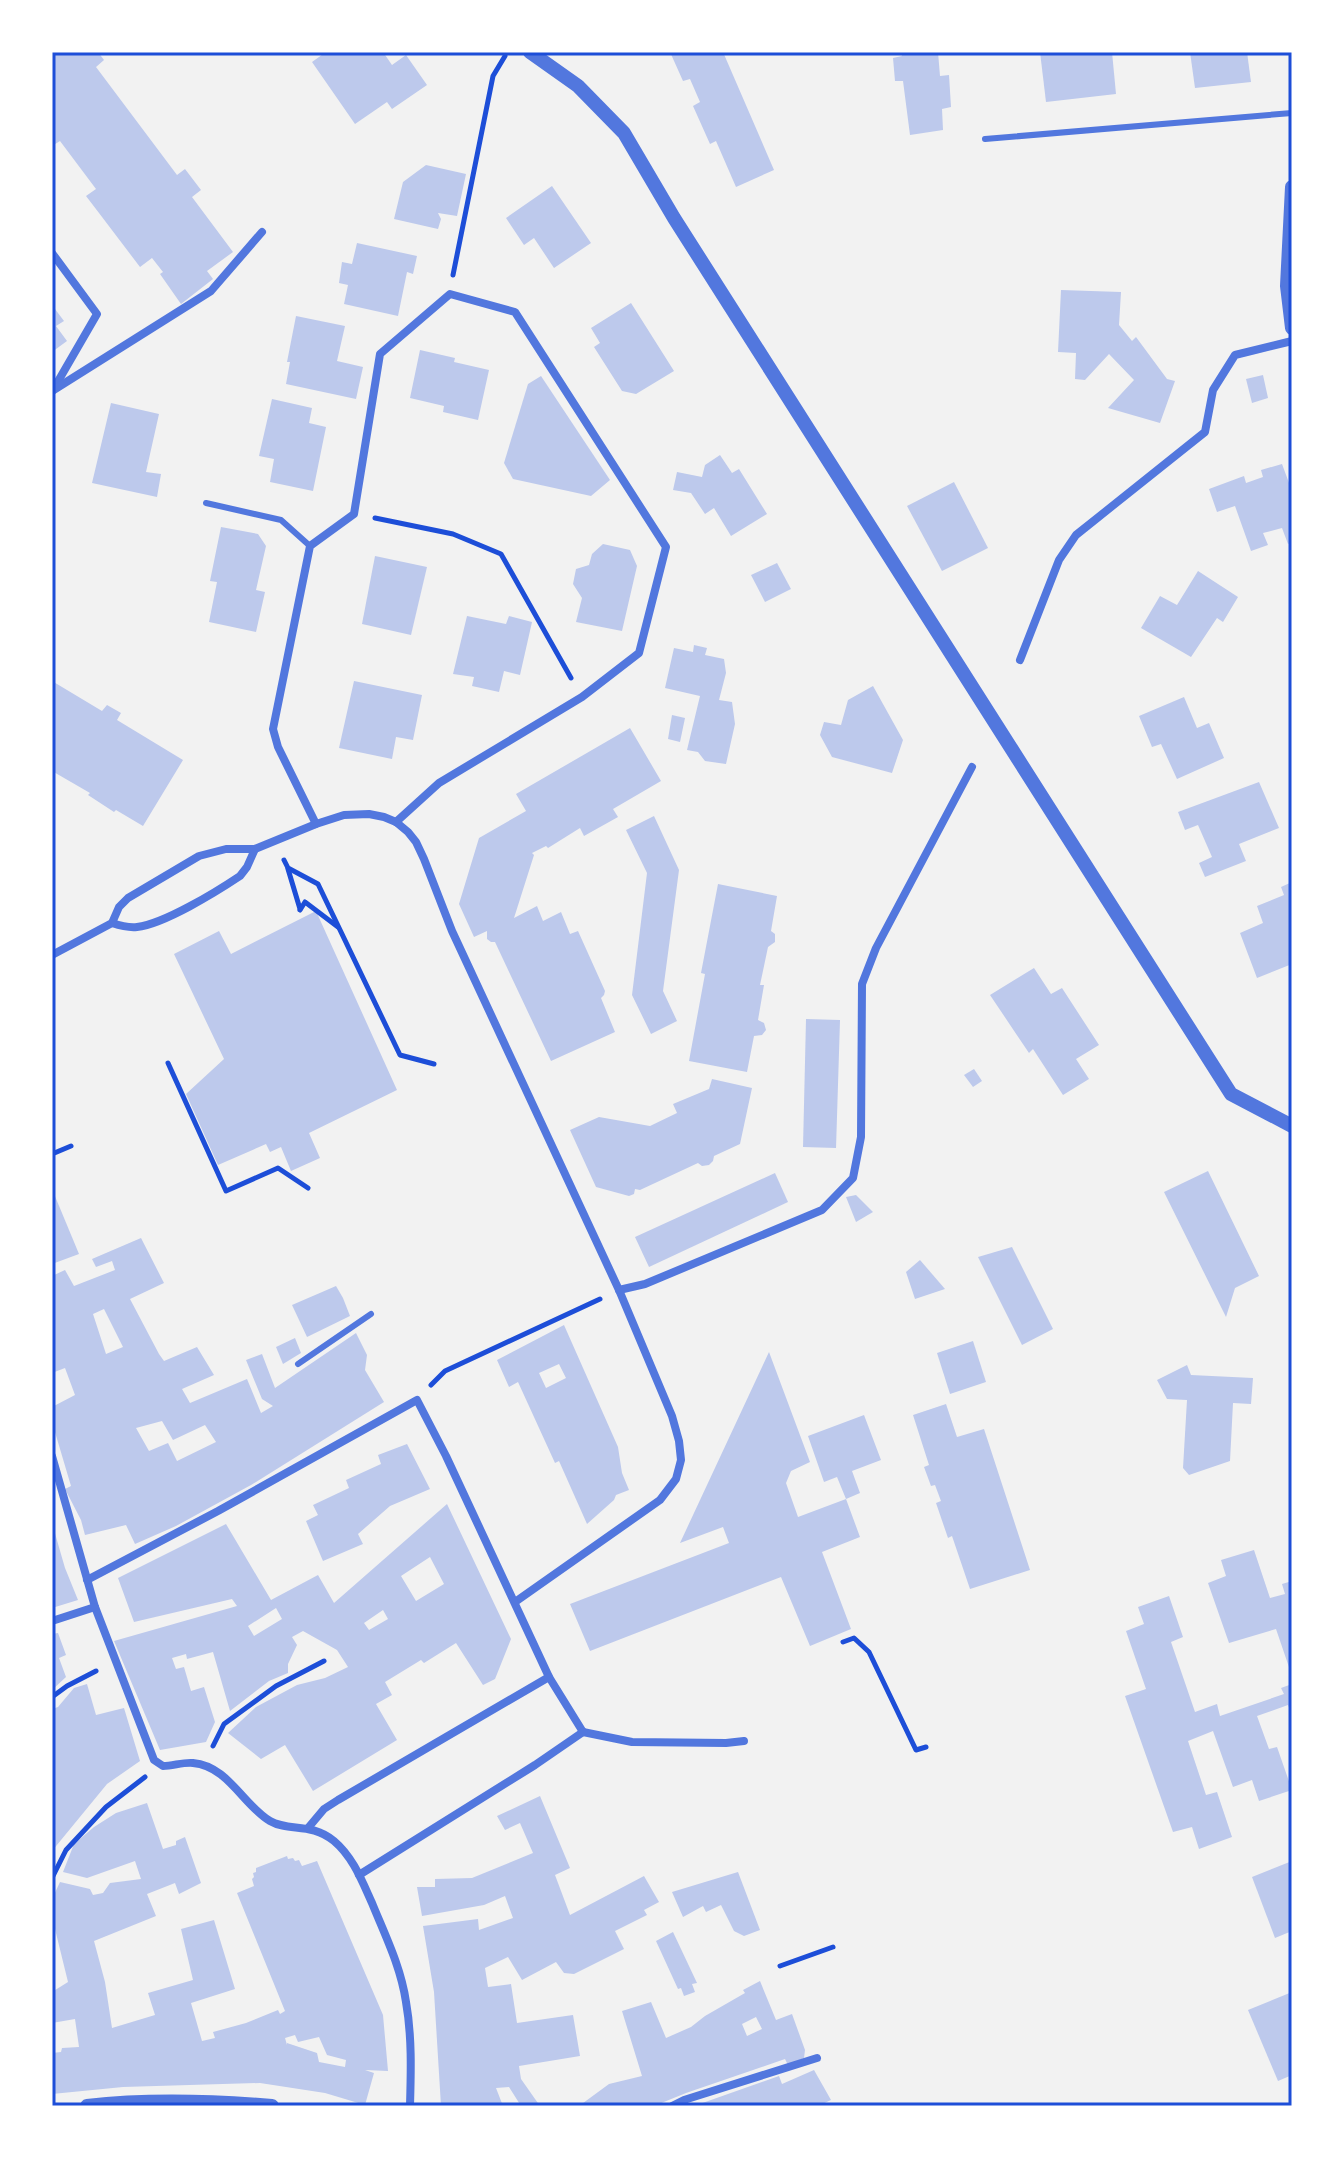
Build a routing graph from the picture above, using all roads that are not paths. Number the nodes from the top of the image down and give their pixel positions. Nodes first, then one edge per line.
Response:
1 (530, 52) edge
2 (1292, 113) edge
3 (985, 139) dead end
4 (1292, 187) edge
5 (262, 232) dead end
6 (52, 253) edge
7 (1292, 328) edge
8 (1292, 341) edge
9 (52, 391) edge
10 (206, 503) dead end
11 (310, 546) junction
12 (1020, 660) dead end
13 (972, 767) dead end
14 (396, 822) junction
15 (316, 824) junction
16 (255, 849) junction
17 (112, 923) junction
18 (52, 955) edge
19 (1292, 1126) edge
20 (619, 1290) junction
21 (371, 1314) dead end
22 (298, 1364) dead end
23 (52, 1456) edge
24 (87, 1580) junction
25 (515, 1602) junction
26 (95, 1607) junction
27 (52, 1621) edge
28 (549, 1677) junction
29 (583, 1732) junction
30 (744, 1741) dead end
31 (308, 1828) junction
32 (359, 1875) junction
33 (817, 2058) dead end
34 (87, 2106) edge
35 (272, 2106) edge
36 (410, 2106) edge
37 (672, 2106) edge

1 - 19 street
2 - 3 lane
4 - 7 street
5 - 9 street
6 - 9 street
8 - 12 street
10 - 11 lane
11 - 14 street
11 - 15 street
13 - 20 street
14 - 15 street
14 - 20 street
15 - 16 street
16 - 17 street
16 - 17 street
17 - 18 street
20 - 25 street
21 - 22 lane
23 - 24 street
24 - 25 street
24 - 26 street
25 - 28 street
26 - 27 street
26 - 31 street
28 - 29 street
28 - 31 street
29 - 30 street
29 - 32 street
31 - 32 street
32 - 36 street
33 - 37 street
34 - 35 street

